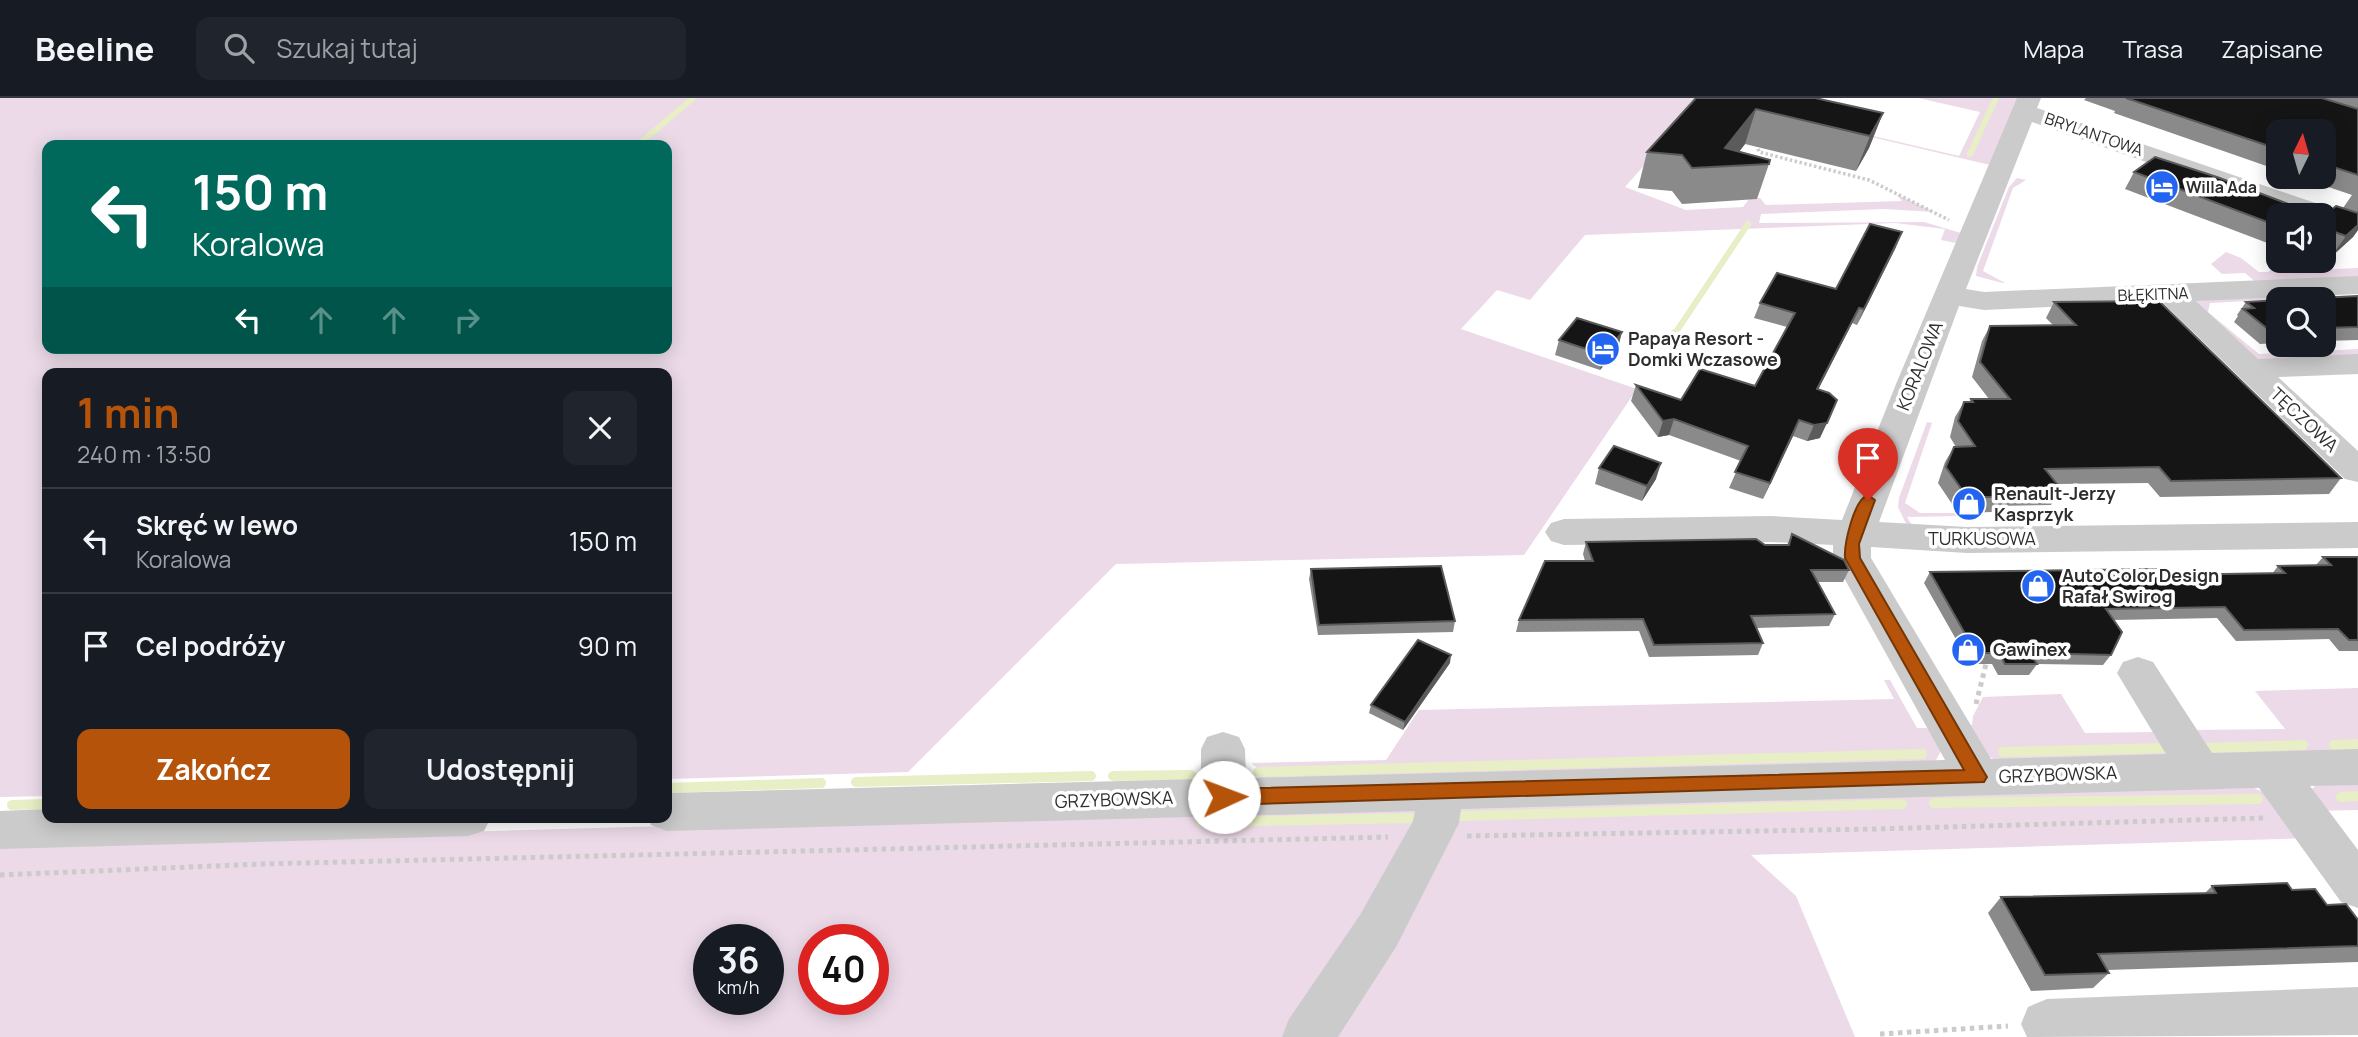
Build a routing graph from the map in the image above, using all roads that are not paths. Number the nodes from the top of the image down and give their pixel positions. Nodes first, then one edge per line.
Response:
1 (2026, 104) edge
2 (2291, 203) edge
3 (2358, 285) edge
4 (2170, 293) junction
5 (1948, 295) junction
6 (2358, 364) edge
7 (2250, 369) junction
8 (2358, 471) edge
9 (1564, 532) dead end
10 (1855, 534) junction
11 (2358, 535) edge
12 (2138, 673) dead end
13 (1223, 749) dead end
14 (2358, 766) edge
15 (2272, 769) junction
16 (2200, 771) junction
17 (1978, 777) junction
18 (1224, 797) junction
19 (672, 812) edge
20 (1433, 814) junction
21 (252, 823) edge
22 (0, 830) edge
23 (2358, 887) edge
24 (2358, 1011) edge
25 (2047, 1024) road end
26 (1308, 1037) edge

1 - 2 street, BRYLANTOWA
1 - 5 street, KORALOWA
3 - 4 street, BŁĘKITNA
4 - 5 street, BŁĘKITNA
4 - 7 street, TĘCZOWA
5 - 10 street, KORALOWA
6 - 7 street, TĘCZOWA
7 - 8 street, TĘCZOWA
9 - 10 street, TURKUSOWA
10 - 11 street, TURKUSOWA
10 - 17 street, KORALOWA
12 - 16 street
13 - 18 street
14 - 15 street, GRZYBOWSKA
15 - 16 street, GRZYBOWSKA
15 - 23 street
16 - 17 street, GRZYBOWSKA
17 - 20 street, GRZYBOWSKA
18 - 19 street, GRZYBOWSKA
18 - 20 street, GRZYBOWSKA
20 - 26 street
21 - 22 street
24 - 25 street

